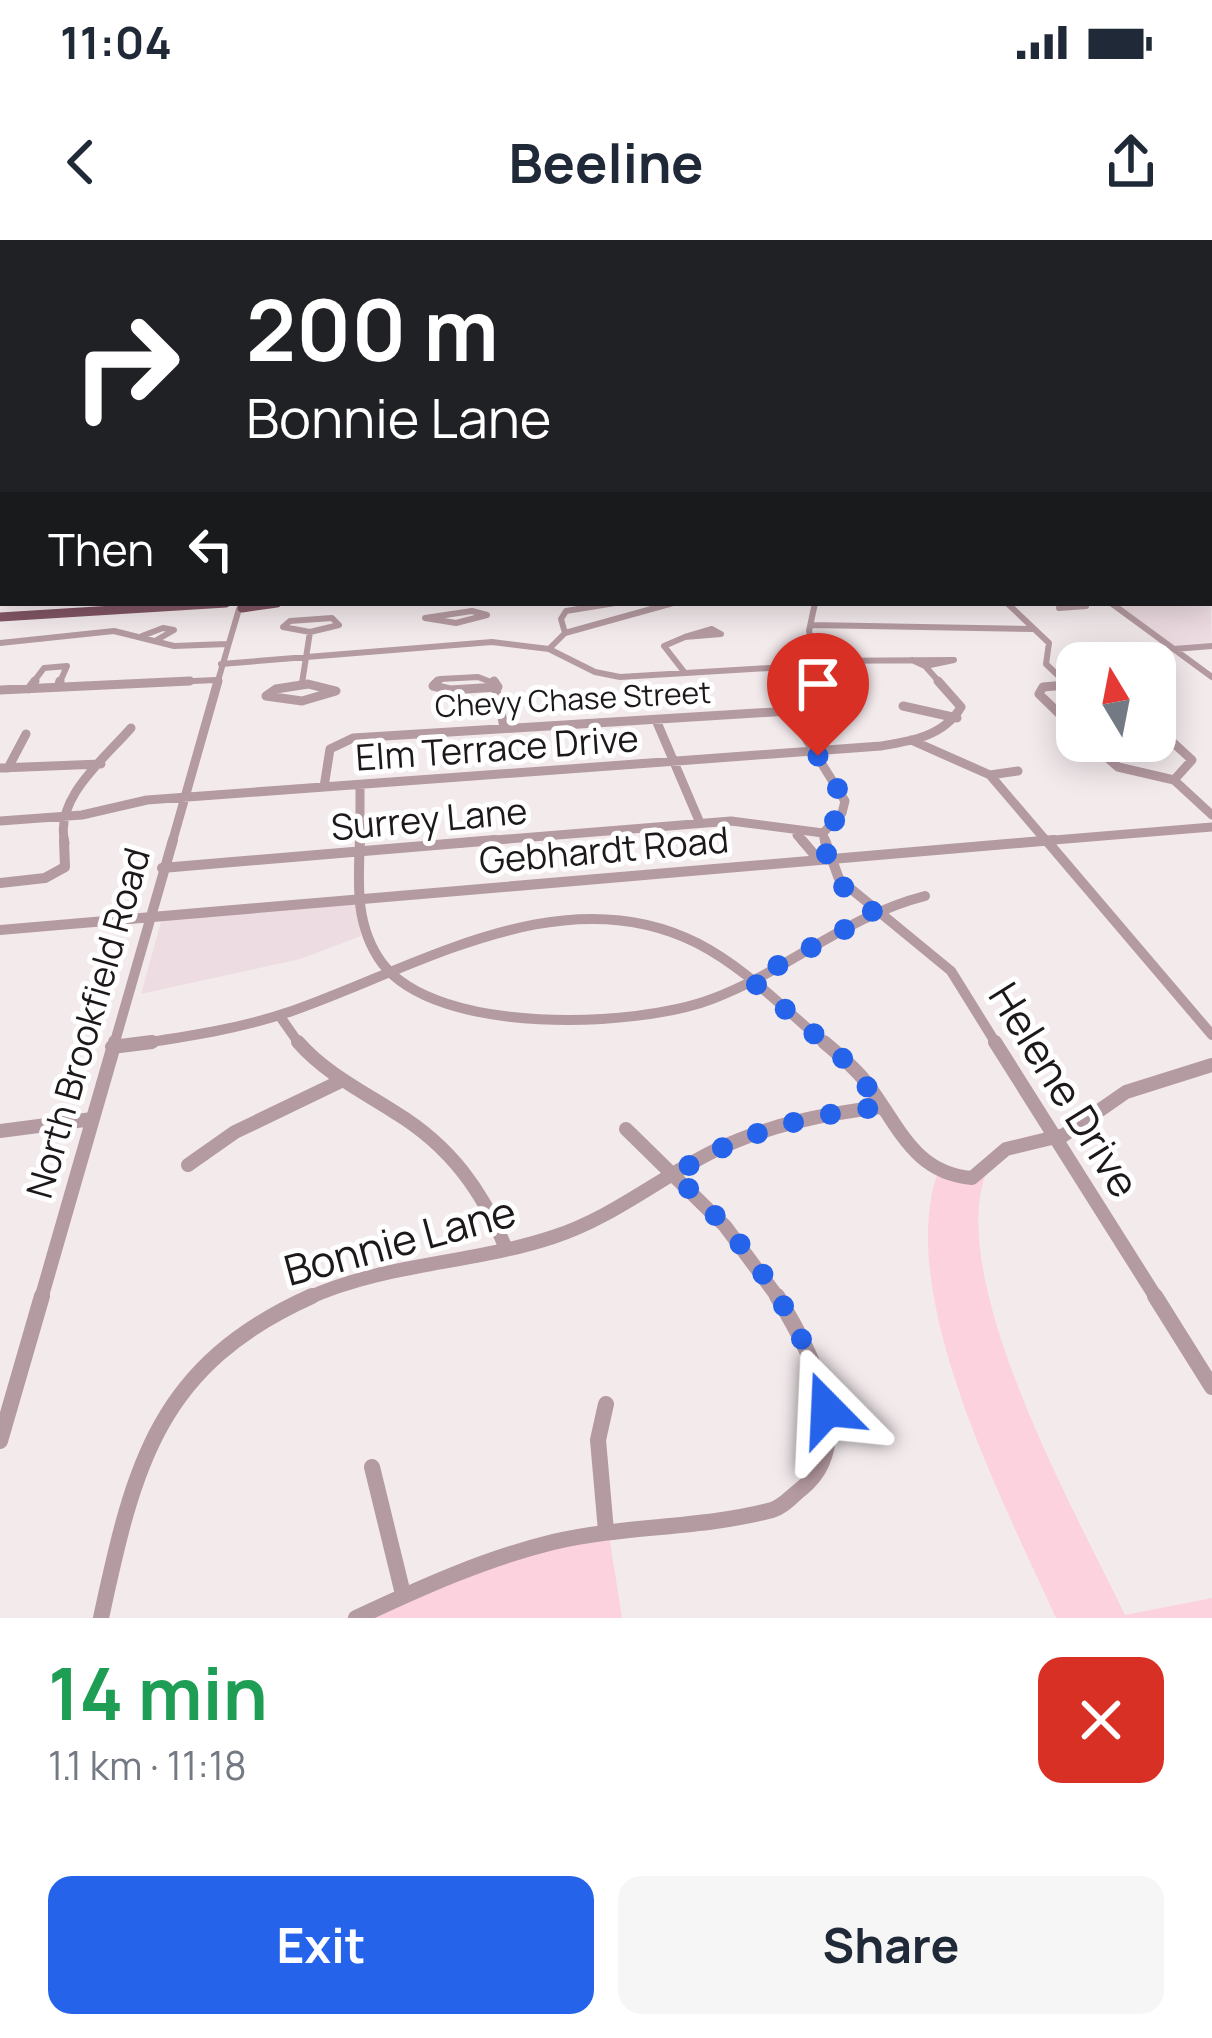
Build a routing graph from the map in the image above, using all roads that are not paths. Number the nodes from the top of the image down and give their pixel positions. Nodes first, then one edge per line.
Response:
1 (594, 606) edge
2 (662, 606) edge
3 (815, 606) edge
4 (1010, 606) edge
5 (1086, 606) edge
6 (1116, 606) edge
7 (234, 607) edge
8 (1059, 608) dead end
9 (0, 617) edge
10 (456, 623) junction
11 (812, 625) junction
12 (1033, 629) junction
13 (310, 632) junction
14 (565, 633) junction
15 (141, 636) junction
16 (685, 637) dead end
17 (155, 640) junction
18 (1165, 642) edge
19 (459, 643) junction
20 (0, 644) edge
21 (227, 644) junction
22 (1212, 646) edge
23 (549, 649) junction
24 (1176, 649) edge
25 (1176, 650) edge
26 (306, 659) junction
27 (912, 660) junction
28 (811, 661) junction
29 (221, 664) junction
30 (925, 666) junction
31 (1056, 672) edge
32 (685, 673) junction
33 (1212, 677) edge
34 (216, 680) junction
35 (302, 683) junction
36 (1056, 686) edge
37 (58, 687) junction
38 (29, 689) junction
39 (496, 690) junction
40 (0, 691) edge
41 (903, 706) dead end
42 (1056, 710) edge
43 (957, 718) junction
44 (656, 720) junction
45 (504, 727) junction
46 (131, 728) dead end
47 (26, 734) dead end
48 (911, 740) junction
49 (1176, 745) edge
50 (815, 752) junction
51 (674, 762) junction
52 (1112, 762) edge
53 (100, 764) junction
54 (4, 768) edge
55 (1018, 771) dead end
56 (991, 775) junction
57 (1174, 780) junction
58 (360, 785) junction
59 (325, 787) junction
60 (182, 798) junction
61 (1212, 814) edge
62 (65, 817) junction
63 (0, 821) edge
64 (700, 824) junction
65 (1212, 827) edge
66 (823, 833) junction
67 (797, 835) junction
68 (1046, 841) junction
69 (358, 852) junction
70 (824, 859) junction
71 (162, 868) junction
72 (0, 883) edge
73 (925, 896) dead end
74 (362, 898) junction
75 (875, 913) junction
76 (149, 916) junction
77 (0, 930) edge
78 (389, 970) junction
79 (751, 980) junction
80 (279, 1015) junction
81 (1212, 1035) edge
82 (112, 1046) junction
83 (1212, 1065) edge
84 (339, 1082) junction
85 (881, 1107) junction
86 (92, 1119) junction
87 (626, 1129) dead end
88 (0, 1131) edge
89 (1055, 1137) junction
90 (188, 1165) dead end
91 (674, 1175) junction
92 (506, 1249) junction
93 (1212, 1387) edge
94 (606, 1404) dead end
95 (0, 1442) edge
96 (372, 1467) dead end
97 (606, 1531) junction
98 (404, 1594) junction
99 (101, 1618) edge
100 (356, 1618) edge

1 - 14 street
2 - 14 street
3 - 11 street
4 - 12 street
5 - 8 street
6 - 18 street
7 - 9 main road
7 - 21 street, North Brookfield Road
10 - 10 street
10 - 19 street
11 - 12 street
11 - 28 street
12 - 31 street
13 - 13 street
13 - 26 street
14 - 23 street
15 - 17 street
15 - 17 street
15 - 20 street
16 - 32 street
17 - 21 street
19 - 23 street
19 - 26 street
21 - 29 street, North Brookfield Road
22 - 24 street
23 - 32 street
25 - 33 street
26 - 29 street
26 - 35 street
27 - 28 street
27 - 30 street
27 - 30 street
28 - 32 street
29 - 34 street, North Brookfield Road
30 - 43 street
34 - 37 street
34 - 60 street, North Brookfield Road
35 - 35 street
36 - 42 street
37 - 38 street
37 - 38 street
38 - 40 street
39 - 39 street
39 - 45 street
41 - 43 street
43 - 48 street
44 - 45 street, Chevy Chase Street
44 - 50 street, Chevy Chase Street
44 - 51 street
45 - 59 street, Chevy Chase Street
46 - 53 street
47 - 54 street
48 - 50 street, Elm Terrace Drive
48 - 56 street
49 - 57 street
50 - 51 street, Elm Terrace Drive
50 - 66 street
51 - 58 street, Elm Terrace Drive
51 - 64 street
52 - 57 street
53 - 54 street
53 - 62 street
55 - 56 street
56 - 68 street
57 - 61 street
58 - 59 street, Elm Terrace Drive
58 - 69 street
59 - 60 street, Elm Terrace Drive
60 - 62 street, Elm Terrace Drive
60 - 71 street, North Brookfield Road
62 - 63 street, Elm Terrace Drive
62 - 72 street
64 - 67 street, Surrey Lane
64 - 69 street, Surrey Lane
65 - 68 street, Gebhardt Road
66 - 67 street, Surrey Lane
66 - 70 street
67 - 70 street, Helene Drive
68 - 70 street, Gebhardt Road
68 - 81 street
69 - 71 street, Surrey Lane
69 - 74 street
70 - 74 street, Gebhardt Road
70 - 75 street, Helene Drive
71 - 76 street, North Brookfield Road
73 - 75 street
74 - 76 street, Gebhardt Road
74 - 78 street
75 - 79 street
75 - 89 street, Helene Drive
76 - 77 street, Gebhardt Road
76 - 82 street, North Brookfield Road
78 - 79 street
78 - 79 street
78 - 80 street
79 - 85 street
80 - 82 street
80 - 84 street
82 - 86 street, North Brookfield Road
83 - 89 street
84 - 90 street
84 - 92 street
85 - 89 street
85 - 91 street, Bonnie Lane
86 - 88 street
86 - 95 street, North Brookfield Road
87 - 91 street
89 - 93 street, Helene Drive
91 - 92 street, Bonnie Lane
91 - 97 street
92 - 99 street, Bonnie Lane
94 - 97 street
96 - 98 street
97 - 98 street
98 - 100 street

